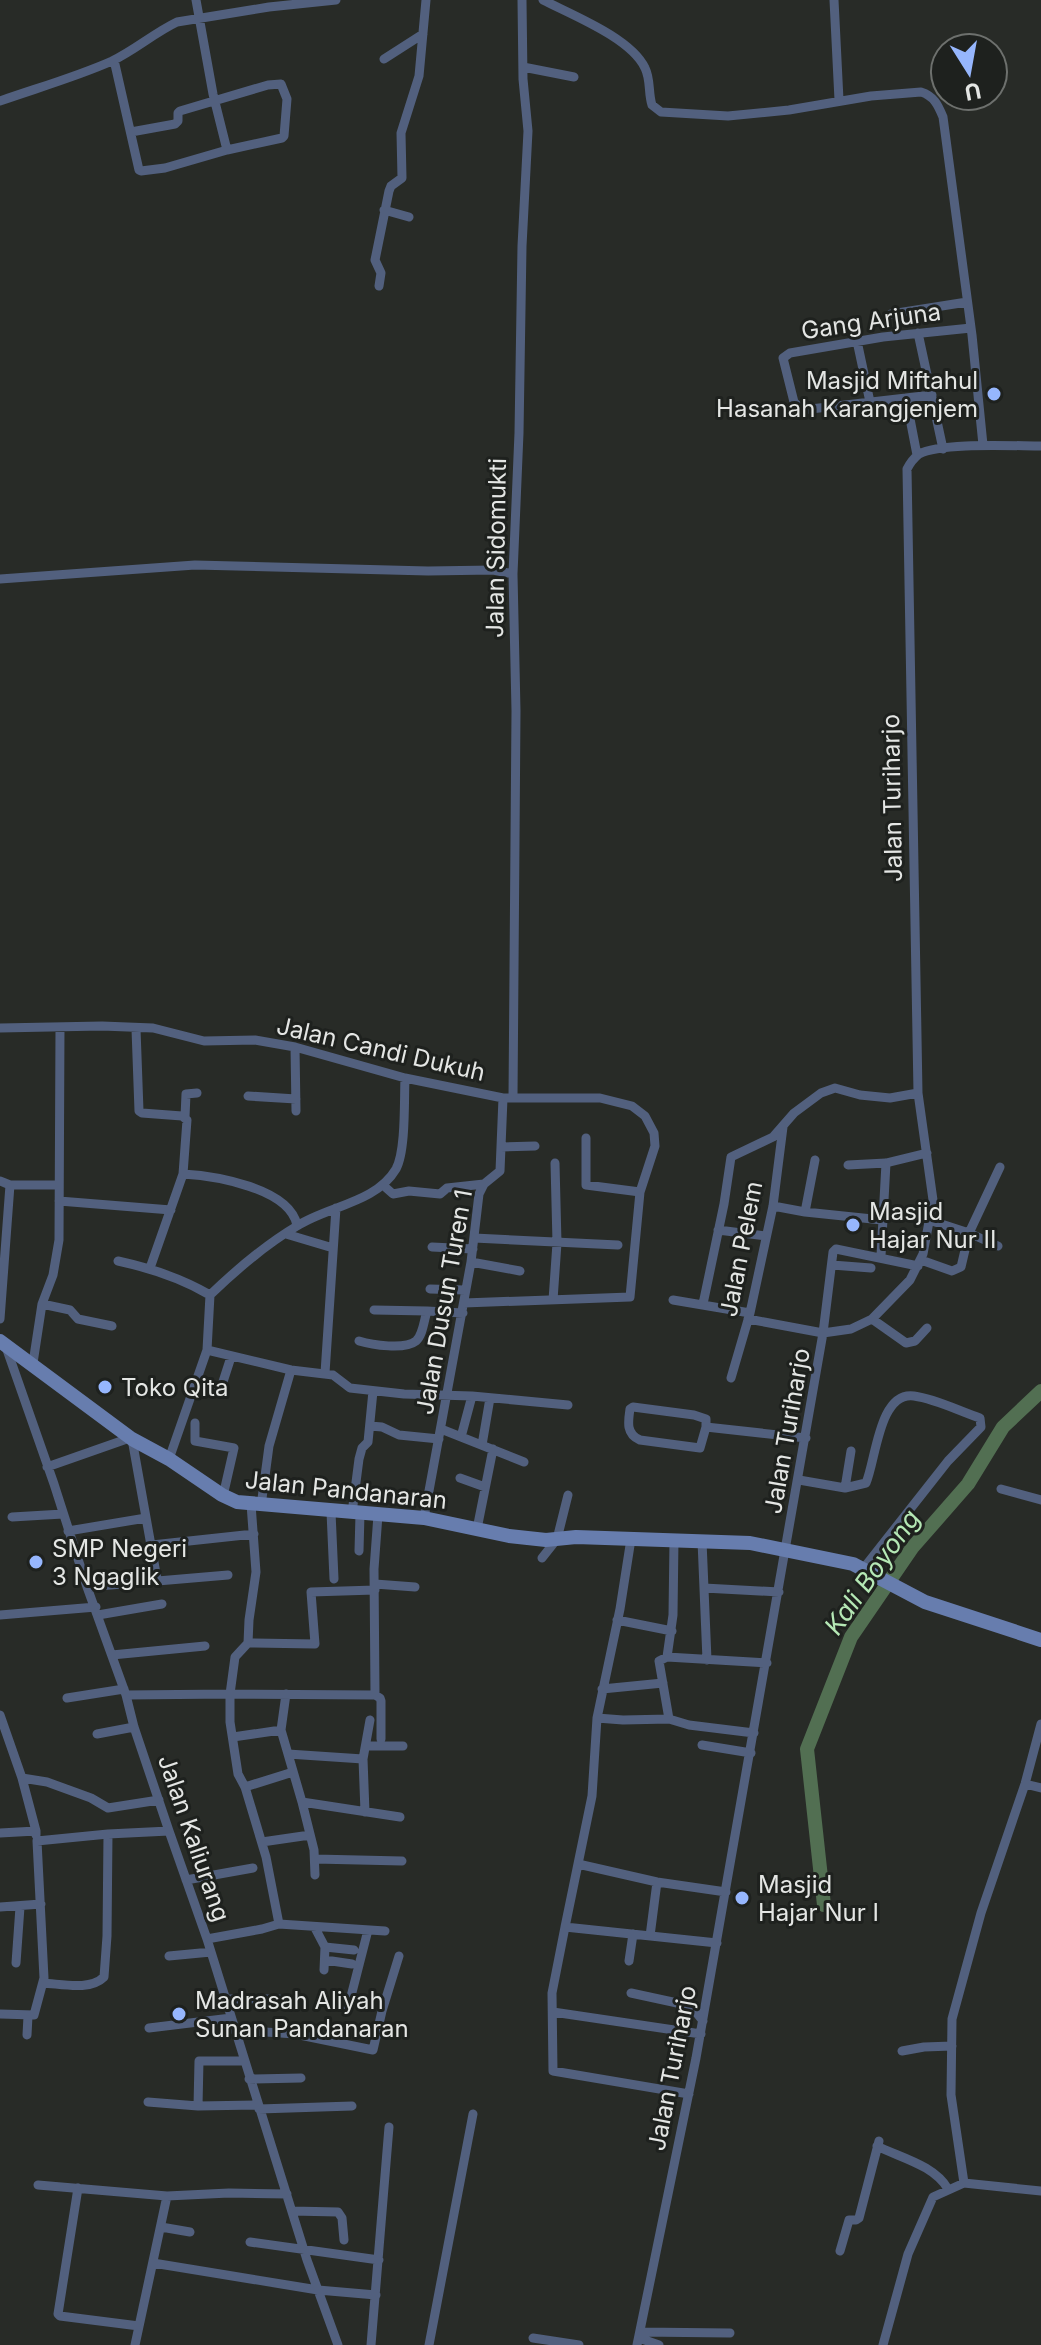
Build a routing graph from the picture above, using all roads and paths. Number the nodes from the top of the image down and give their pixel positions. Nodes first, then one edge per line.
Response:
1 (196, 0) edge
2 (426, 0) edge
3 (522, 0) edge
4 (543, 0) edge
5 (834, 0) edge
6 (329, 1) edge
7 (277, 3) edge
8 (200, 17) junction
9 (423, 34) junction
10 (384, 59) dead end
11 (114, 60) junction
12 (523, 67) junction
13 (574, 77) dead end
14 (839, 100) junction
15 (0, 101) edge
16 (215, 102) junction
17 (131, 132) junction
18 (227, 150) junction
19 (384, 210) junction
20 (409, 217) dead end
21 (379, 286) dead end
22 (967, 302) junction
23 (891, 314) dead end
24 (971, 328) junction
25 (918, 333) junction
26 (857, 341) junction
27 (932, 395) junction
28 (906, 398) junction
29 (870, 402) junction
30 (983, 445) junction
31 (1041, 446) edge
32 (943, 449) junction
33 (917, 455) junction
34 (513, 574) junction
35 (0, 579) edge
36 (60, 1027) junction
37 (0, 1028) edge
38 (136, 1029) junction
39 (295, 1047) junction
40 (405, 1078) junction
41 (197, 1093) dead end
42 (918, 1093) junction
43 (248, 1096) dead end
44 (508, 1098) junction
45 (296, 1099) junction
46 (296, 1111) dead end
47 (185, 1117) junction
48 (783, 1127) junction
49 (586, 1138) dead end
50 (535, 1146) dead end
51 (501, 1147) junction
52 (927, 1153) junction
53 (815, 1160) dead end
54 (555, 1163) dead end
55 (886, 1163) junction
56 (848, 1165) dead end
57 (1000, 1167) dead end
58 (183, 1174) junction
59 (5, 1183) edge
60 (484, 1184) junction
61 (59, 1185) junction
62 (384, 1186) junction
63 (640, 1192) junction
64 (440, 1194) junction
65 (59, 1201) junction
66 (4, 1203) edge
67 (439, 1205) dead end
68 (773, 1206) junction
69 (336, 1208) junction
70 (171, 1210) junction
71 (805, 1212) junction
72 (882, 1220) junction
73 (929, 1220) junction
74 (297, 1225) junction
75 (718, 1230) junction
76 (969, 1233) junction
77 (286, 1234) junction
78 (766, 1236) junction
79 (474, 1238) junction
80 (557, 1243) junction
81 (618, 1245) dead end
82 (998, 1246) dead end
83 (432, 1247) dead end
84 (333, 1248) junction
85 (473, 1249) junction
86 (881, 1256) junction
87 (118, 1261) dead end
88 (471, 1262) junction
89 (919, 1263) junction
90 (832, 1265) junction
91 (150, 1268) junction
92 (871, 1268) dead end
93 (520, 1271) dead end
94 (1, 1283) edge
95 (430, 1289) dead end
96 (465, 1290) junction
97 (210, 1295) junction
98 (553, 1300) junction
99 (673, 1300) dead end
100 (42, 1304) junction
101 (703, 1304) junction
102 (463, 1308) junction
103 (374, 1310) dead end
104 (427, 1311) junction
105 (749, 1316) junction
106 (0, 1319) edge
107 (872, 1319) junction
108 (112, 1326) dead end
109 (927, 1328) dead end
110 (823, 1333) junction
111 (359, 1341) dead end
112 (3, 1343) edge
113 (207, 1350) junction
114 (231, 1357) junction
115 (33, 1363) junction
116 (291, 1370) junction
117 (325, 1373) junction
118 (731, 1378) dead end
119 (195, 1386) junction
120 (373, 1391) junction
121 (446, 1396) junction
122 (472, 1396) junction
123 (490, 1398) junction
124 (568, 1405) dead end
125 (195, 1423) dead end
126 (370, 1426) junction
127 (706, 1427) junction
128 (440, 1434) junction
129 (461, 1437) junction
130 (806, 1438) junction
131 (128, 1440) junction
132 (482, 1445) junction
133 (493, 1449) junction
134 (851, 1451) dead end
135 (169, 1459) junction
136 (524, 1462) dead end
137 (47, 1467) junction
138 (460, 1478) dead end
139 (799, 1480) junction
140 (485, 1487) junction
141 (845, 1488) junction
142 (1001, 1489) dead end
143 (568, 1495) dead end
144 (223, 1496) junction
145 (1041, 1500) edge
146 (256, 1505) junction
147 (331, 1512) junction
148 (356, 1513) junction
149 (63, 1514) junction
150 (378, 1515) junction
151 (12, 1517) dead end
152 (146, 1518) junction
153 (424, 1518) junction
154 (477, 1529) junction
155 (68, 1531) junction
156 (254, 1534) junction
157 (557, 1539) junction
158 (631, 1539) junction
159 (674, 1540) junction
160 (702, 1541) junction
161 (152, 1545) junction
162 (787, 1550) junction
163 (359, 1551) dead end
164 (542, 1558) dead end
165 (869, 1571) junction
166 (228, 1575) dead end
167 (157, 1579) junction
168 (334, 1579) dead end
169 (87, 1587) junction
170 (375, 1587) junction
171 (415, 1587) dead end
172 (704, 1588) junction
173 (779, 1592) junction
174 (162, 1604) dead end
175 (97, 1611) junction
176 (0, 1615) edge
177 (617, 1620) junction
178 (672, 1631) junction
179 (1041, 1640) edge
180 (248, 1643) junction
181 (205, 1646) dead end
182 (112, 1655) junction
183 (667, 1657) junction
184 (707, 1660) junction
185 (767, 1663) junction
186 (663, 1683) junction
187 (602, 1689) junction
188 (125, 1692) junction
189 (230, 1694) junction
190 (286, 1694) junction
191 (375, 1695) junction
192 (67, 1698) dead end
193 (0, 1715) edge
194 (597, 1718) junction
195 (669, 1719) junction
196 (370, 1720) dead end
197 (1041, 1724) edge
198 (134, 1727) junction
199 (281, 1730) junction
200 (754, 1733) junction
201 (97, 1734) dead end
202 (233, 1737) junction
203 (381, 1739) dead end
204 (702, 1745) dead end
205 (366, 1746) junction
206 (403, 1746) dead end
207 (751, 1753) junction
208 (288, 1754) junction
209 (363, 1759) junction
210 (293, 1772) junction
211 (22, 1778) junction
212 (1025, 1784) junction
213 (245, 1787) junction
214 (1041, 1788) edge
215 (159, 1800) junction
216 (302, 1802) junction
217 (365, 1812) junction
218 (400, 1817) dead end
219 (169, 1831) junction
220 (0, 1833) edge
221 (108, 1834) junction
222 (310, 1835) junction
223 (36, 1836) junction
224 (262, 1842) junction
225 (315, 1859) junction
226 (402, 1861) dead end
227 (578, 1864) junction
228 (253, 1868) dead end
229 (315, 1875) dead end
230 (186, 1880) junction
231 (657, 1882) junction
232 (726, 1892) junction
233 (41, 1904) junction
234 (0, 1907) edge
235 (20, 1907) junction
236 (279, 1924) junction
237 (565, 1927) junction
238 (315, 1928) junction
239 (368, 1930) junction
240 (385, 1931) dead end
241 (633, 1934) junction
242 (650, 1936) junction
243 (207, 1939) junction
244 (717, 1943) junction
245 (325, 1947) junction
246 (354, 1950) dead end
247 (211, 1952) junction
248 (169, 1956) dead end
249 (399, 1956) dead end
250 (629, 1961) dead end
251 (16, 1963) dead end
252 (352, 1964) dead end
253 (43, 1983) junction
254 (631, 1993) dead end
255 (225, 1999) junction
256 (279, 1999) dead end
257 (348, 2008) dead end
258 (553, 2012) junction
259 (0, 2014) edge
260 (28, 2016) junction
261 (231, 2018) junction
262 (703, 2021) junction
263 (149, 2028) dead end
264 (234, 2030) junction
265 (701, 2034) junction
266 (27, 2035) dead end
267 (947, 2046) junction
268 (902, 2051) dead end
269 (244, 2061) junction
270 (301, 2078) dead end
271 (249, 2079) junction
272 (689, 2094) junction
273 (148, 2102) dead end
274 (198, 2106) junction
275 (352, 2106) dead end
276 (259, 2107) junction
277 (473, 2114) dead end
278 (389, 2127) dead end
279 (964, 2183) junction
280 (38, 2185) dead end
281 (78, 2188) junction
282 (948, 2189) junction
283 (1041, 2191) edge
284 (287, 2194) junction
285 (167, 2196) junction
286 (292, 2211) junction
287 (161, 2227) junction
288 (190, 2232) dead end
289 (344, 2240) dead end
290 (250, 2242) dead end
291 (304, 2251) junction
292 (840, 2251) dead end
293 (379, 2260) junction
294 (153, 2263) junction
295 (318, 2290) junction
296 (376, 2295) junction
297 (139, 2326) junction
298 (730, 2333) dead end
299 (533, 2338) dead end
300 (638, 2338) edge
301 (135, 2345) edge
302 (338, 2345) edge
303 (371, 2345) edge
304 (429, 2345) edge
305 (579, 2345) edge
306 (659, 2345) edge
307 (883, 2345) edge

1 - 8 street
2 - 9 street
3 - 12 street, Jalan Sidomukti
4 - 14 street
5 - 14 street
6 - 7 street
7 - 8 street
8 - 11 street
8 - 16 street
9 - 10 street
9 - 19 street
11 - 15 street
11 - 17 street
12 - 13 street
12 - 34 street, Jalan Sidomukti
14 - 22 street
16 - 17 street
16 - 18 street
16 - 18 street
17 - 18 street
19 - 20 street
19 - 21 street
22 - 23 street
22 - 24 street
24 - 25 street, Gang Arjuna
24 - 30 street
25 - 26 street, Gang Arjuna
25 - 27 street
26 - 29 street
26 - 29 street, Gang Arjuna
27 - 28 street
27 - 32 street
28 - 29 street
28 - 33 street
30 - 31 street
30 - 32 street
32 - 33 street
33 - 42 street, Jalan Turiharjo
34 - 35 street
34 - 44 street, Jalan Sidomukti
36 - 37 street, Jalan Candi Dukuh
36 - 38 street, Jalan Candi Dukuh
36 - 61 street
38 - 39 street, Jalan Candi Dukuh
38 - 47 street
39 - 40 street, Jalan Candi Dukuh
39 - 45 street
40 - 44 street, Jalan Candi Dukuh
40 - 62 street
41 - 47 street
42 - 48 street
42 - 52 street, Jalan Turiharjo
43 - 45 street
44 - 51 street, Jalan Dusun Turen 1
44 - 63 street, Jalan Candi Dukuh
45 - 46 street
47 - 58 street
48 - 68 street, Jalan Pelem
48 - 75 street
49 - 63 street
50 - 51 street
51 - 60 street, Jalan Dusun Turen 1
52 - 55 street
52 - 73 street, Jalan Turiharjo
53 - 71 street
54 - 80 street
55 - 56 street
55 - 72 street
57 - 76 street
58 - 70 street
58 - 74 street
59 - 61 street
59 - 66 street
60 - 64 street
60 - 79 street, Jalan Dusun Turen 1
61 - 65 street
62 - 64 street
62 - 69 street
63 - 98 street
64 - 67 street
65 - 70 street
65 - 100 street
66 - 94 street
68 - 71 street
68 - 78 street, Jalan Pelem
69 - 74 street
69 - 84 street
70 - 91 street
71 - 72 street
72 - 86 street
73 - 76 street
73 - 89 street, Jalan Turiharjo
74 - 77 street
75 - 78 street
75 - 101 street
76 - 82 street
76 - 89 street
77 - 84 street
77 - 97 street
78 - 105 street, Jalan Pelem
79 - 80 street
79 - 85 street, Jalan Dusun Turen 1
80 - 81 street
80 - 98 street
83 - 85 street
84 - 117 street
85 - 88 street, Jalan Dusun Turen 1
86 - 89 street
86 - 90 street
87 - 91 street
88 - 93 street
88 - 96 street, Jalan Dusun Turen 1
89 - 107 street, Jalan Turiharjo
90 - 92 street
90 - 110 street
91 - 97 street
94 - 106 street
95 - 96 street
96 - 102 street, Jalan Dusun Turen 1
97 - 113 street
98 - 102 street
99 - 101 street
100 - 108 street
100 - 115 street
101 - 105 street
102 - 104 street
102 - 121 street, Jalan Dusun Turen 1
103 - 104 street
104 - 111 street
105 - 110 street
105 - 118 street, Jalan Pelem
107 - 109 street
107 - 110 street, Jalan Turiharjo
110 - 130 street, Jalan Turiharjo
112 - 115 main road, Jalan Pandanaran
112 - 137 street, Jalan Kaliurang
113 - 114 street
113 - 119 street
114 - 116 street
114 - 119 street
115 - 131 main road, Jalan Pandanaran
116 - 117 street
116 - 146 street
117 - 120 street
119 - 135 street
120 - 121 street
120 - 126 street
121 - 122 street
121 - 128 street, Jalan Dusun Turen 1
122 - 123 street
122 - 129 street
123 - 124 street
123 - 132 street
125 - 144 street
126 - 128 street
126 - 148 street
127 - 127 street
127 - 130 street
128 - 129 street
128 - 153 street, Jalan Dusun Turen 1
129 - 132 street
130 - 139 street, Jalan Turiharjo
131 - 135 main road, Jalan Pandanaran
131 - 137 street
131 - 152 street
132 - 133 street
133 - 136 street
133 - 140 street
134 - 141 street
135 - 144 main road, Jalan Pandanaran
137 - 149 street, Jalan Kaliurang
138 - 140 street
139 - 141 street
139 - 162 street, Jalan Turiharjo
140 - 154 street
141 - 165 street
142 - 145 street
143 - 157 street
144 - 146 main road, Jalan Pandanaran
146 - 147 main road, Jalan Pandanaran
146 - 156 street
147 - 148 main road, Jalan Pandanaran
147 - 168 street
148 - 150 main road, Jalan Pandanaran
148 - 163 street
149 - 151 street
149 - 155 street, Jalan Kaliurang
150 - 153 main road, Jalan Pandanaran
150 - 170 street
152 - 155 street
152 - 161 street
153 - 154 main road, Jalan Pandanaran
154 - 157 main road, Jalan Pandanaran
155 - 169 street, Jalan Kaliurang
156 - 161 street
156 - 180 street
157 - 158 main road, Jalan Pandanaran
157 - 164 street
158 - 159 main road, Jalan Pandanaran
158 - 177 street
159 - 160 main road, Jalan Pandanaran
159 - 178 street
160 - 162 main road, Jalan Pandanaran
160 - 172 street
161 - 167 street
162 - 165 main road, Jalan Pandanaran
162 - 173 street, Jalan Turiharjo
165 - 179 main road, Jalan Pandanaran
166 - 167 street
167 - 169 street
169 - 175 street, Jalan Kaliurang
170 - 171 street
170 - 180 street
170 - 191 street
172 - 173 street
172 - 184 street
173 - 185 street, Jalan Turiharjo
174 - 175 street
175 - 176 street
175 - 182 street, Jalan Kaliurang
177 - 178 street
177 - 187 street
178 - 183 street
180 - 189 street
181 - 182 street
182 - 188 street, Jalan Kaliurang
183 - 184 street
183 - 186 street
184 - 185 street
185 - 200 street, Jalan Turiharjo
186 - 187 street
186 - 195 street
187 - 194 street
188 - 189 street
188 - 192 street
188 - 198 street, Jalan Kaliurang
189 - 190 street
189 - 202 street
190 - 191 street
190 - 199 street
191 - 203 street
193 - 211 street
194 - 195 street
194 - 227 street
195 - 200 street
196 - 205 street
197 - 212 street
198 - 201 street
198 - 215 street, Jalan Kaliurang
199 - 202 street
199 - 208 street
200 - 207 street, Jalan Turiharjo
202 - 213 street
204 - 207 street
205 - 206 street
205 - 209 street
207 - 232 street, Jalan Turiharjo
208 - 209 street
208 - 210 street
209 - 217 street
210 - 213 street
210 - 216 street
211 - 215 street
211 - 223 street
212 - 214 street
212 - 267 street
213 - 224 street
215 - 219 street, Jalan Kaliurang
216 - 217 street
216 - 222 street
217 - 218 street
219 - 221 street
219 - 230 street, Jalan Kaliurang
220 - 223 street
221 - 223 street
221 - 253 street
222 - 224 street
222 - 225 street
223 - 233 street
224 - 236 street
225 - 226 street
225 - 229 street
227 - 231 street
227 - 237 street
228 - 230 street
230 - 243 street, Jalan Kaliurang
231 - 232 street
231 - 242 street
232 - 244 street, Jalan Turiharjo
233 - 235 street
233 - 253 street
234 - 235 street
235 - 251 street
236 - 238 street
236 - 243 street
237 - 241 street
237 - 258 street
238 - 239 street
238 - 245 street
239 - 240 street
239 - 257 street
241 - 242 street
241 - 250 street
242 - 244 street
243 - 247 street, Jalan Kaliurang
244 - 262 street, Jalan Turiharjo
245 - 246 street
245 - 252 street
247 - 248 street
247 - 255 street, Jalan Kaliurang
249 - 264 street
253 - 260 street
254 - 262 street
255 - 256 street
255 - 261 street, Jalan Kaliurang
258 - 265 street
258 - 272 street
259 - 260 street
260 - 266 street
261 - 263 street
261 - 264 street, Jalan Kaliurang
262 - 265 street, Jalan Turiharjo
264 - 269 street, Jalan Kaliurang
265 - 272 street, Jalan Turiharjo
267 - 268 street
267 - 279 street
269 - 271 street, Jalan Kaliurang
269 - 274 street
270 - 271 street
271 - 276 street, Jalan Kaliurang
272 - 300 street, Jalan Turiharjo
273 - 274 street
274 - 276 street
275 - 276 street
276 - 284 street, Jalan Kaliurang
277 - 304 street
278 - 293 street
279 - 282 street
279 - 283 street
280 - 281 street
281 - 285 street
281 - 297 street
282 - 292 street
282 - 307 street
284 - 285 street
284 - 286 street, Jalan Kaliurang
285 - 287 street
286 - 289 street
286 - 291 street, Jalan Kaliurang
287 - 288 street
287 - 294 street
290 - 291 street
291 - 293 street
291 - 295 street, Jalan Kaliurang
293 - 296 street
294 - 295 street
294 - 297 street
295 - 296 street
295 - 302 street, Jalan Kaliurang
296 - 303 street
297 - 301 street
298 - 300 street
299 - 305 street
300 - 306 street

